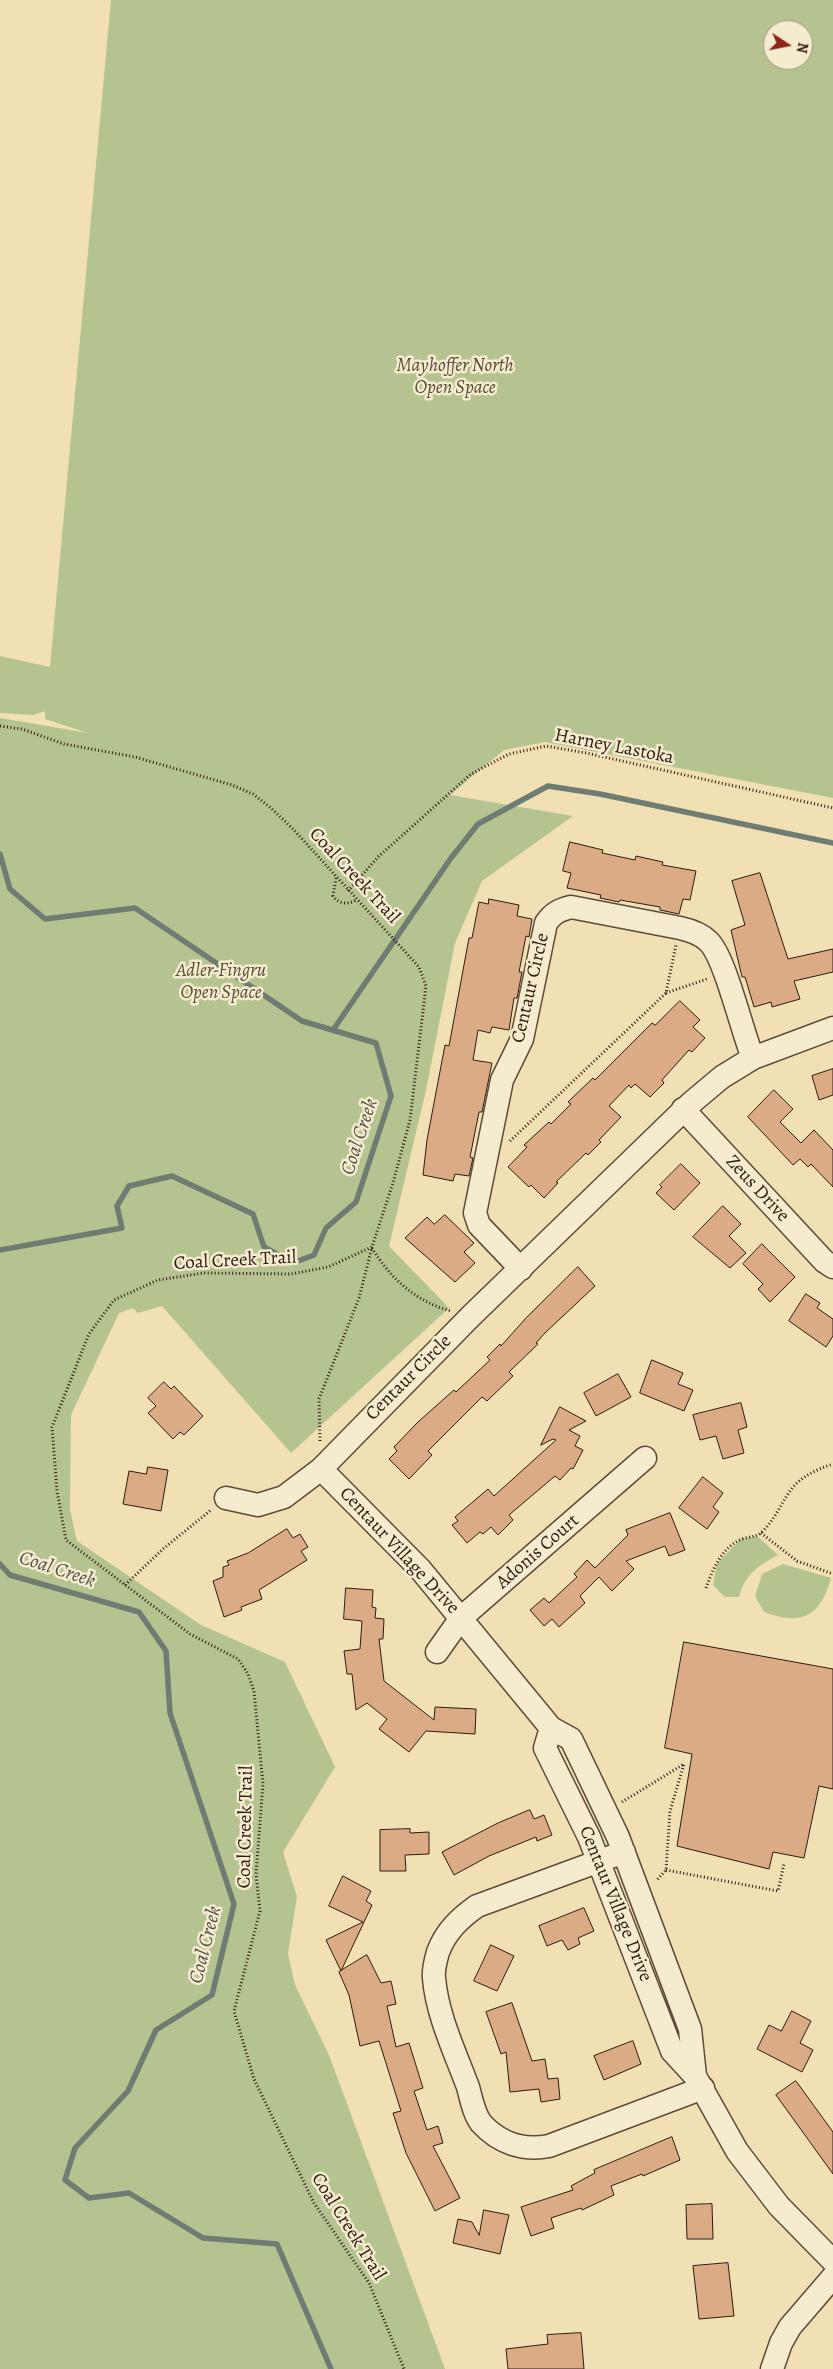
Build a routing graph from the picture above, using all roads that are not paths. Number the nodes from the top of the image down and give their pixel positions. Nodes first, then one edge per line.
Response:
1 (833, 1028) edge
2 (752, 1058) junction
3 (683, 1110) junction
4 (833, 1267) edge
5 (521, 1269) junction
6 (646, 1458) dead end
7 (321, 1470) junction
8 (226, 1498) road end
9 (461, 1618) junction
10 (437, 1652) dead end
11 (551, 1728) junction
12 (624, 1852) junction
13 (598, 1862) junction
14 (699, 2082) junction
15 (833, 2261) edge
16 (833, 2277) edge
17 (772, 2369) edge

1 - 2 street, Centaur Circle
2 - 3 street, Centaur Circle
2 - 5 street, Centaur Circle
3 - 4 street, Zeus Drive
3 - 5 street, Centaur Circle
5 - 7 street, Centaur Circle
6 - 9 street, Adonis Court
7 - 8 street, Centaur Circle
7 - 9 street, Centaur Village Drive
9 - 10 street, Adonis Court
9 - 11 street, Centaur Village Drive
11 - 12 street, Centaur Village Drive
11 - 13 street, Centaur Village Drive
12 - 13 street
12 - 14 street, Centaur Village Drive
13 - 14 street, Centaur Village Drive
13 - 14 street
14 - 15 street, Centaur Village Drive
16 - 17 street

